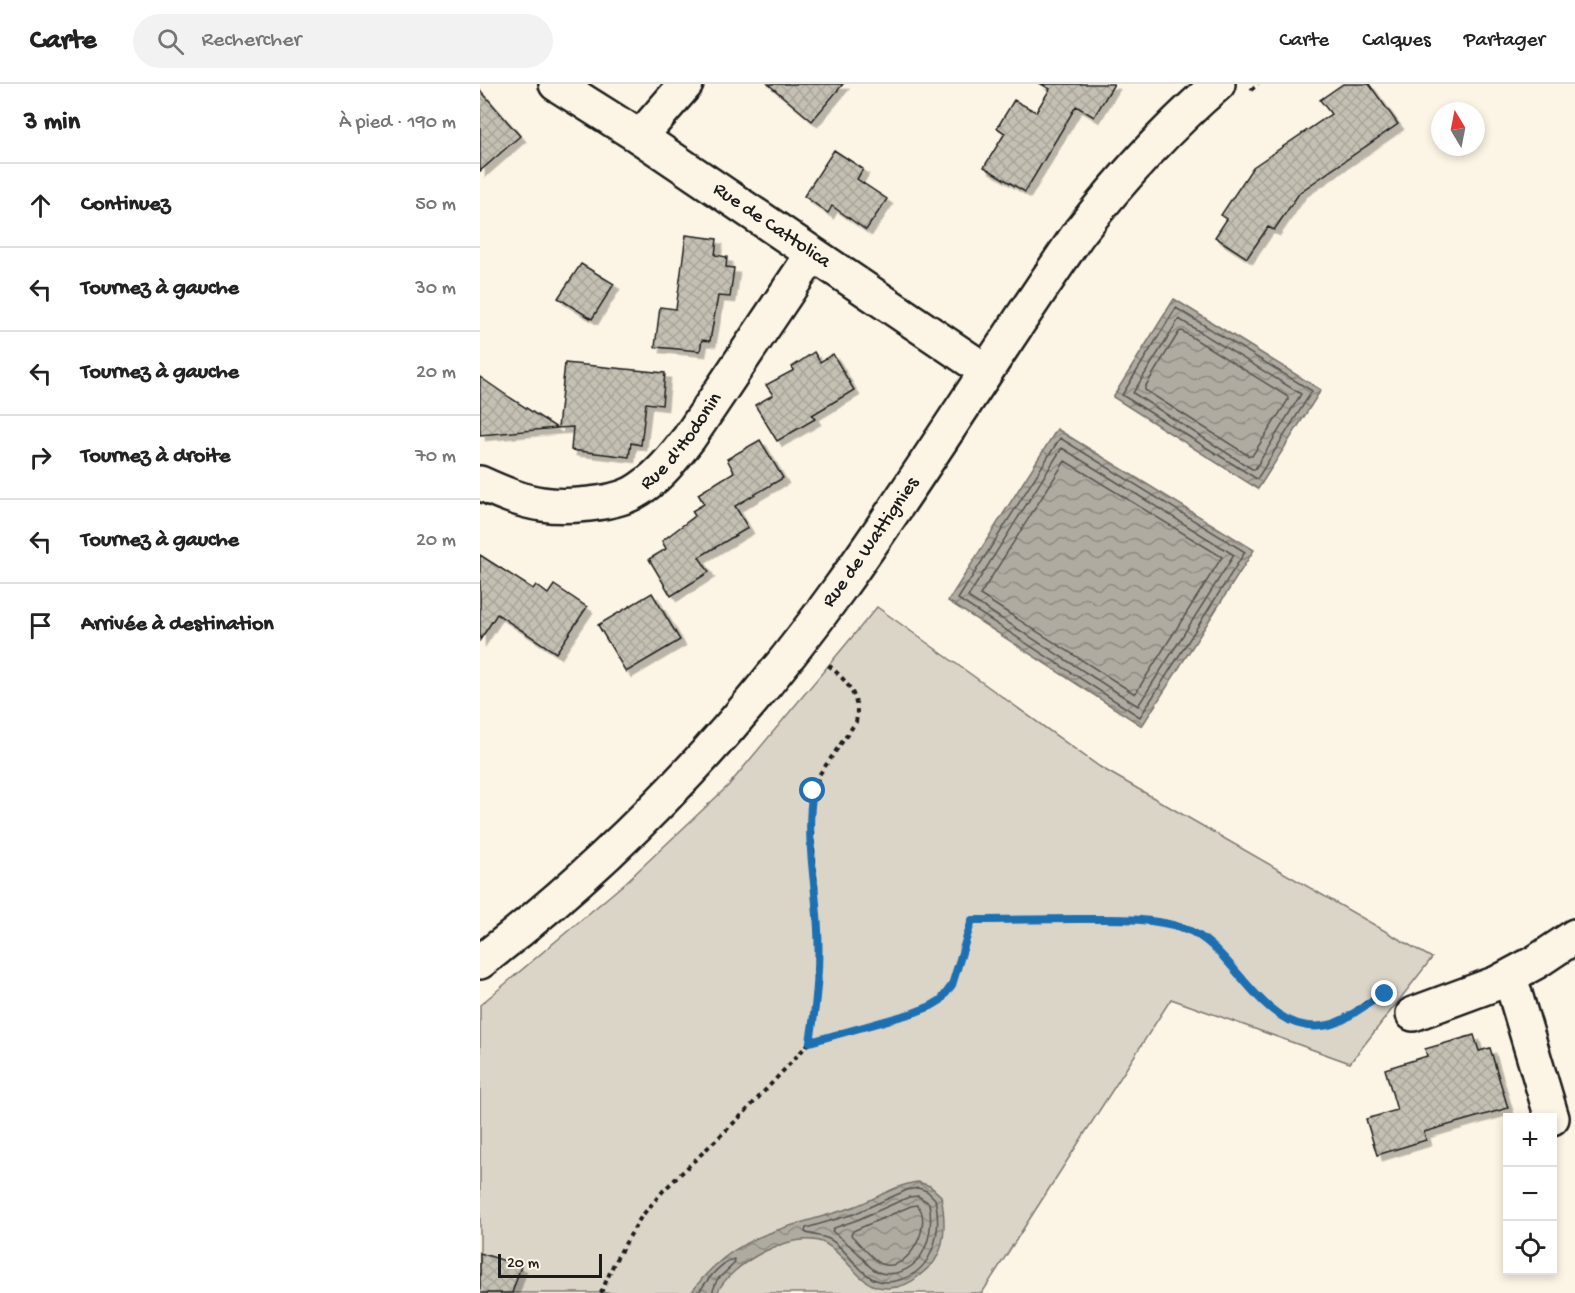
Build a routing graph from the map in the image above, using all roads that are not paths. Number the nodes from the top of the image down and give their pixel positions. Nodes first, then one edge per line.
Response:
1 (556, 84) edge
2 (686, 84) edge
3 (1218, 84) edge
4 (640, 137) junction
5 (813, 255) junction
6 (986, 371) junction
7 (480, 483) edge
8 (1575, 936) edge
9 (480, 962) edge
10 (1510, 977) junction
11 (1402, 1003) road end
12 (1550, 1113) edge

1 - 4 street, Rue de Cattolica
2 - 4 street
3 - 6 street, Rue de Wattignies
4 - 5 street, Rue de Cattolica
5 - 6 street, Rue de Cattolica
5 - 7 street, Rue d'Hodonin
6 - 9 street, Rue de Wattignies
8 - 10 street
10 - 11 street
10 - 12 street

